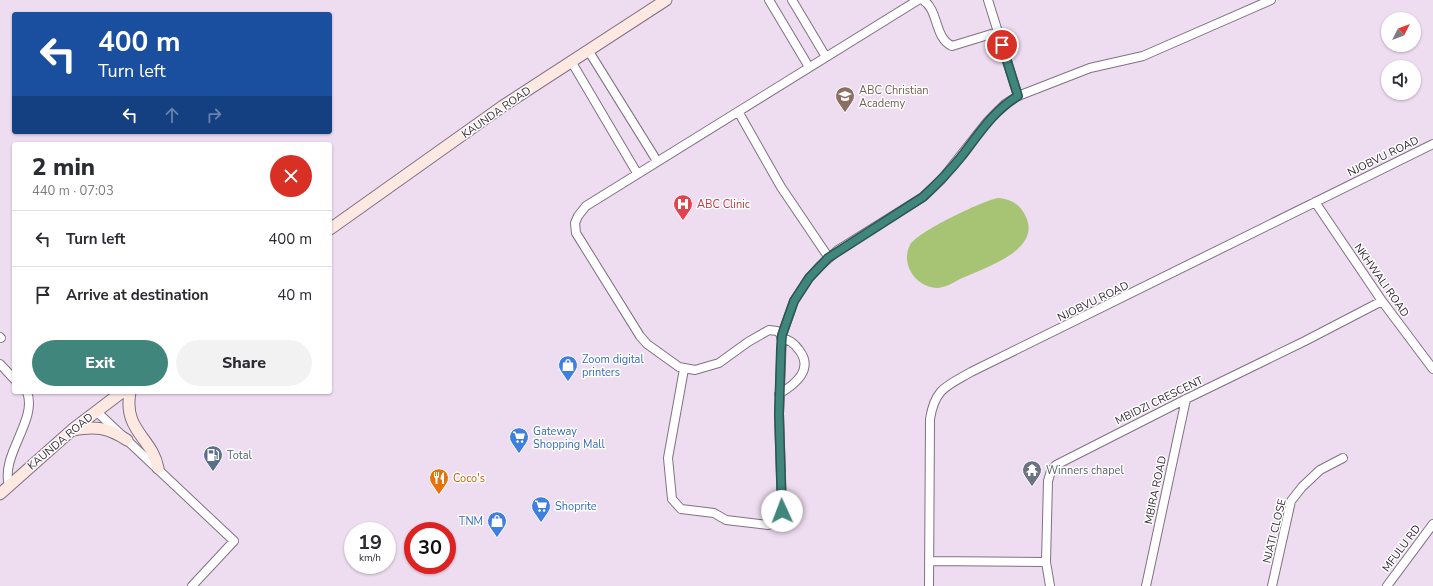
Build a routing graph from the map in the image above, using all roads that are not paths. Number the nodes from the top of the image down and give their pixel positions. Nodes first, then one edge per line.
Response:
1 (666, 0) edge
2 (769, 0) edge
3 (792, 0) edge
4 (918, 0) edge
5 (923, 0) edge
6 (988, 0) edge
7 (1271, 0) edge
8 (998, 32) junction
9 (588, 50) junction
10 (826, 56) junction
11 (571, 61) junction
12 (810, 67) junction
13 (1018, 96) junction
14 (739, 113) junction
15 (1433, 144) edge
16 (657, 161) junction
17 (637, 173) junction
18 (1315, 202) junction
19 (332, 228) edge
20 (828, 258) junction
21 (1382, 301) junction
22 (781, 337) junction
23 (0, 364) edge
24 (684, 369) junction
25 (1433, 369) edge
26 (12, 377) edge
27 (28, 394) edge
28 (119, 394) edge
29 (130, 394) edge
30 (780, 394) junction
31 (1186, 399) junction
32 (96, 411) junction
33 (72, 430) junction
34 (127, 440) junction
35 (1343, 458) dead end
36 (158, 468) junction
37 (9, 486) junction
38 (0, 494) edge
39 (1433, 524) edge
40 (929, 561) junction
41 (1046, 562) junction
42 (192, 586) edge
43 (929, 586) edge
44 (1050, 586) edge
45 (1146, 586) edge
46 (1272, 586) edge
47 (1387, 586) edge

1 - 9 main road, KAUNDA ROAD
2 - 12 street
3 - 10 street
4 - 10 street
5 - 8 street
6 - 8 street
7 - 13 street
8 - 13 street
9 - 11 main road, KAUNDA ROAD
9 - 16 street
10 - 12 street
11 - 17 street
11 - 19 main road, KAUNDA ROAD
12 - 14 street
13 - 20 street
14 - 16 street
14 - 20 street
15 - 18 street, NJOBVU ROAD
16 - 17 street
17 - 24 street
18 - 21 street, NKHWALI ROAD
18 - 40 street, NJOBVU ROAD
20 - 22 street
21 - 25 street, NKHWALI ROAD
21 - 31 street, MBIDZI CRESCENT
22 - 24 street
22 - 30 street
22 - 30 street
23 - 26 street
24 - 30 street
27 - 37 street
28 - 32 main road, KAUNDA ROAD
29 - 36 main road
31 - 41 street, MBIDZI CRESCENT
31 - 45 street, MBIRA ROAD
32 - 33 main road, KAUNDA ROAD
32 - 34 street
33 - 34 main road
33 - 37 main road, KAUNDA ROAD
34 - 36 street
35 - 46 street, NJATI CLOSE
36 - 42 street
37 - 38 main road, KAUNDA ROAD
39 - 47 street, MFULU RD
40 - 41 street
40 - 43 street, NJOBVU ROAD
41 - 44 street, MBIDZI CRESCENT

